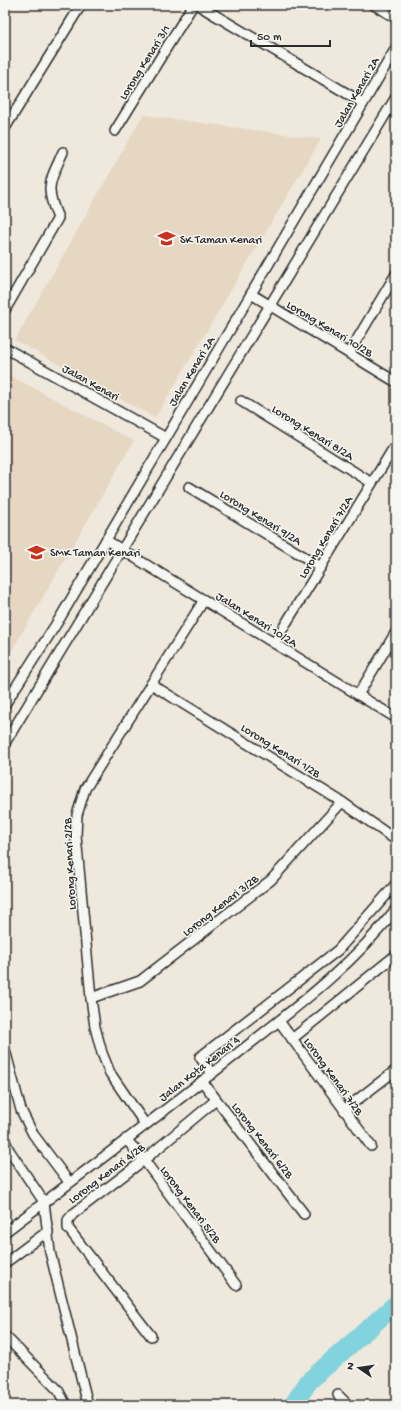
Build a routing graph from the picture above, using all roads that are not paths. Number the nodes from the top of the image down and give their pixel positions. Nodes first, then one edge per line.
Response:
1 (81, 5) edge
2 (192, 5) edge
3 (198, 5) edge
4 (374, 5) edge
5 (396, 18) edge
6 (396, 48) edge
7 (396, 97) edge
8 (364, 103) junction
9 (5, 128) edge
10 (115, 131) dead end
11 (63, 152) dead end
12 (396, 274) edge
13 (251, 294) junction
14 (270, 306) junction
15 (5, 310) edge
16 (5, 348) edge
17 (349, 353) junction
18 (396, 382) edge
19 (241, 401) dead end
20 (166, 438) junction
21 (396, 444) edge
22 (372, 483) junction
23 (189, 486) dead end
24 (106, 540) junction
25 (122, 550) junction
26 (321, 567) junction
27 (204, 600) junction
28 (396, 632) edge
29 (274, 643) junction
30 (151, 684) junction
31 (358, 695) junction
32 (5, 704) edge
33 (396, 718) edge
34 (5, 743) edge
35 (342, 802) junction
36 (396, 840) edge
37 (396, 884) edge
38 (396, 909) edge
39 (396, 955) edge
40 (91, 998) junction
41 (279, 1021) junction
42 (292, 1039) junction
43 (5, 1050) edge
44 (396, 1070) edge
45 (212, 1074) junction
46 (202, 1081) junction
47 (216, 1100) junction
48 (344, 1110) junction
49 (145, 1124) junction
50 (126, 1139) junction
51 (5, 1141) edge
52 (371, 1146) dead end
53 (144, 1160) junction
54 (69, 1182) junction
55 (44, 1202) junction
56 (304, 1214) dead end
57 (48, 1231) junction
58 (5, 1232) edge
59 (5, 1263) edge
60 (236, 1285) dead end
61 (5, 1336) edge
62 (151, 1336) dead end
63 (338, 1395) dead end
64 (66, 1405) edge
65 (88, 1405) edge
66 (348, 1405) edge

1 - 9 street
2 - 10 street, Lorong Kenari 3/1
3 - 8 street
4 - 5 street
6 - 8 street, Jalan Kenari 2A
7 - 14 street
8 - 13 street, Jalan Kenari 2A
11 - 15 street
12 - 17 street
13 - 14 street, Lorong Kenari 10/2B
13 - 20 street, Jalan Kenari 2A
14 - 17 street, Lorong Kenari 10/2B
14 - 25 street
16 - 20 street, Jalan Kenari
17 - 18 street, Lorong Kenari 10/2B
19 - 22 street, Lorong Kenari 8/2A
20 - 24 street, Jalan Kenari 2A
21 - 22 street, Lorong Kenari 7/2A
22 - 26 street, Lorong Kenari 7/2A
23 - 26 street, Lorong Kenari 9/2A
24 - 25 street, Jalan Kenari 10/2A
24 - 32 street, Jalan Kenari 2A
25 - 27 street, Jalan Kenari 10/2A
25 - 34 street
26 - 29 street, Lorong Kenari 7/2A
27 - 29 street, Jalan Kenari 10/2A
27 - 30 street, Lorong Kenari 2/2B
28 - 31 street
29 - 31 street, Jalan Kenari 10/2A
30 - 35 street, Lorong Kenari 1/2B
30 - 40 street, Lorong Kenari 2/2B
31 - 33 street, Jalan Kenari 10/2A
35 - 36 street, Lorong Kenari 1/2B
35 - 40 street, Lorong Kenari 3/2B
37 - 45 street
38 - 41 street, Jalan Kota Kenari 4
39 - 42 street
40 - 49 street, Lorong Kenari 2/2B
41 - 42 street, Lorong Kenari 7/2B
41 - 45 street, Jalan Kota Kenari 4
42 - 48 street, Lorong Kenari 7/2B
43 - 54 street
44 - 48 street
45 - 46 street, Jalan Kota Kenari 4
46 - 47 street, Lorong Kenari 6/2B
46 - 49 street, Jalan Kota Kenari 4
47 - 53 street, Lorong Kenari 4/2B
47 - 56 street, Lorong Kenari 6/2B
48 - 52 street, Lorong Kenari 7/2B
49 - 50 street, Jalan Kota Kenari 4
50 - 53 street, Lorong Kenari 5/2B
50 - 54 street, Jalan Kota Kenari 4
51 - 55 street
53 - 60 street, Lorong Kenari 5/2B
53 - 62 street, Lorong Kenari 4/2B
54 - 55 street, Jalan Kota Kenari 4
55 - 57 street
55 - 58 street, Jalan Kota Kenari 4
57 - 59 street
57 - 65 street
61 - 64 street
63 - 66 street

